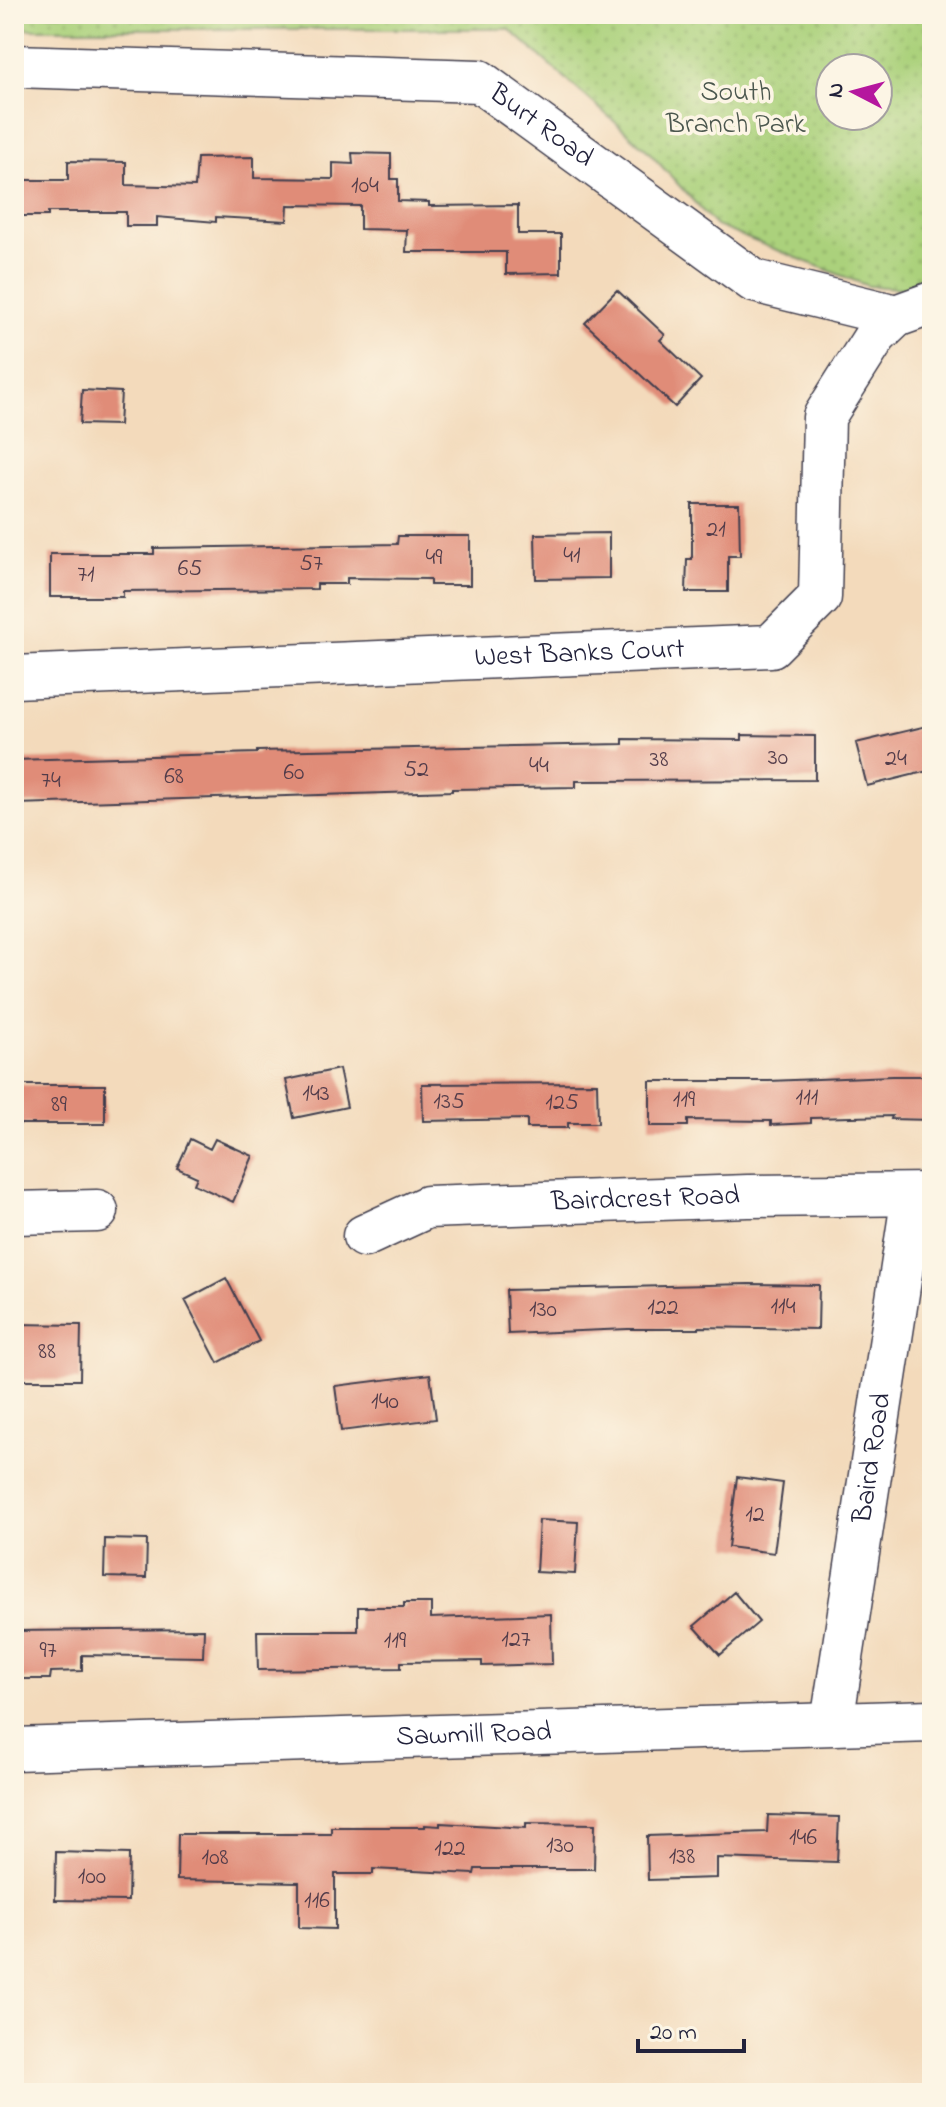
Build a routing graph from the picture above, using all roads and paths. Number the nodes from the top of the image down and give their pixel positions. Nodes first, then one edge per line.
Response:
1 (14, 66) edge
2 (914, 309) edge
3 (14, 677) edge
4 (923, 1194) edge
5 (97, 1211) dead end
6 (14, 1213) edge
7 (364, 1236) dead end
8 (932, 1721) edge
9 (832, 1723) junction
10 (14, 1749) edge

1 - 2 street, Burt Road
2 - 3 street, West Banks Court
4 - 7 street, Bairdcrest Road
4 - 9 street, Baird Road
5 - 6 street
8 - 9 street, Sawmill Road
9 - 10 street, Sawmill Road

